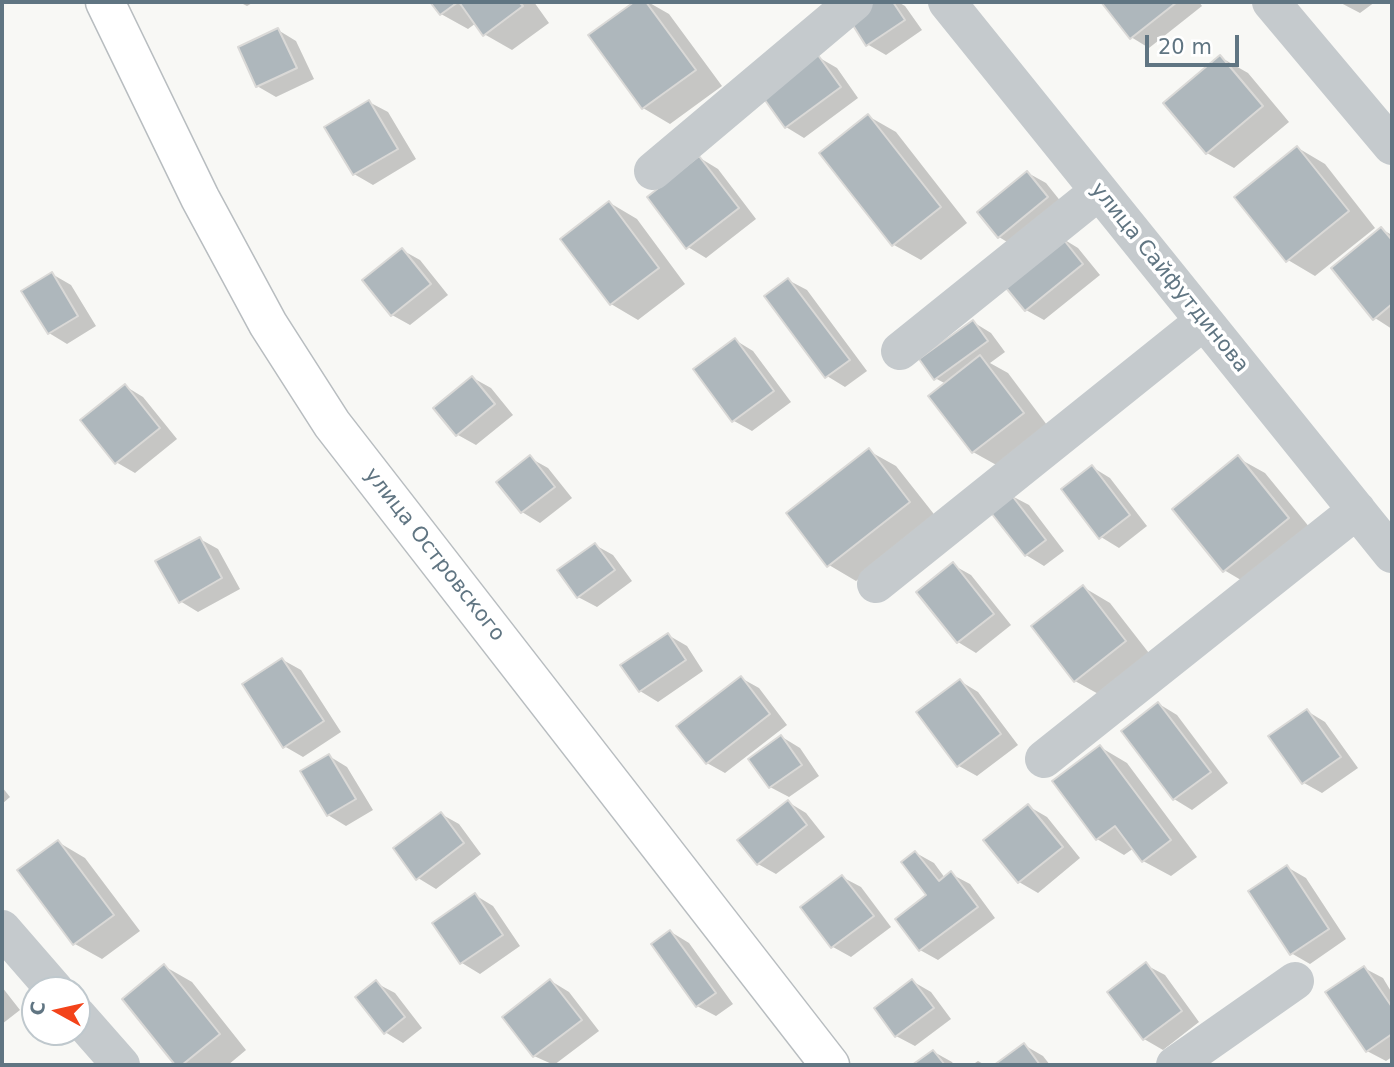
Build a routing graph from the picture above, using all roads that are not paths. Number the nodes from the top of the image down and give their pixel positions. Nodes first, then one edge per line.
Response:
1 (105, 2) edge
2 (854, 2) edge
3 (947, 2) edge
4 (1271, 2) edge
5 (1392, 146) edge
6 (653, 172) dead end
7 (1099, 191) junction
8 (1204, 321) junction
9 (901, 351) dead end
10 (1357, 510) junction
11 (1392, 554) edge
12 (876, 584) dead end
13 (1044, 759) dead end
14 (2, 929) edge
15 (43, 976) edge
16 (1295, 981) dead end
17 (91, 1031) edge
18 (121, 1065) edge
19 (830, 1065) edge
20 (1175, 1065) edge

1 - 19 main road, улица Островского
2 - 6 street
3 - 7 street, улица Сайфутдинова
4 - 5 street
7 - 8 street, улица Сайфутдинова
7 - 9 street
8 - 10 street, улица Сайфутдинова
8 - 12 street
10 - 11 street, улица Сайфутдинова
10 - 13 street
14 - 15 street
16 - 20 street
17 - 18 street

